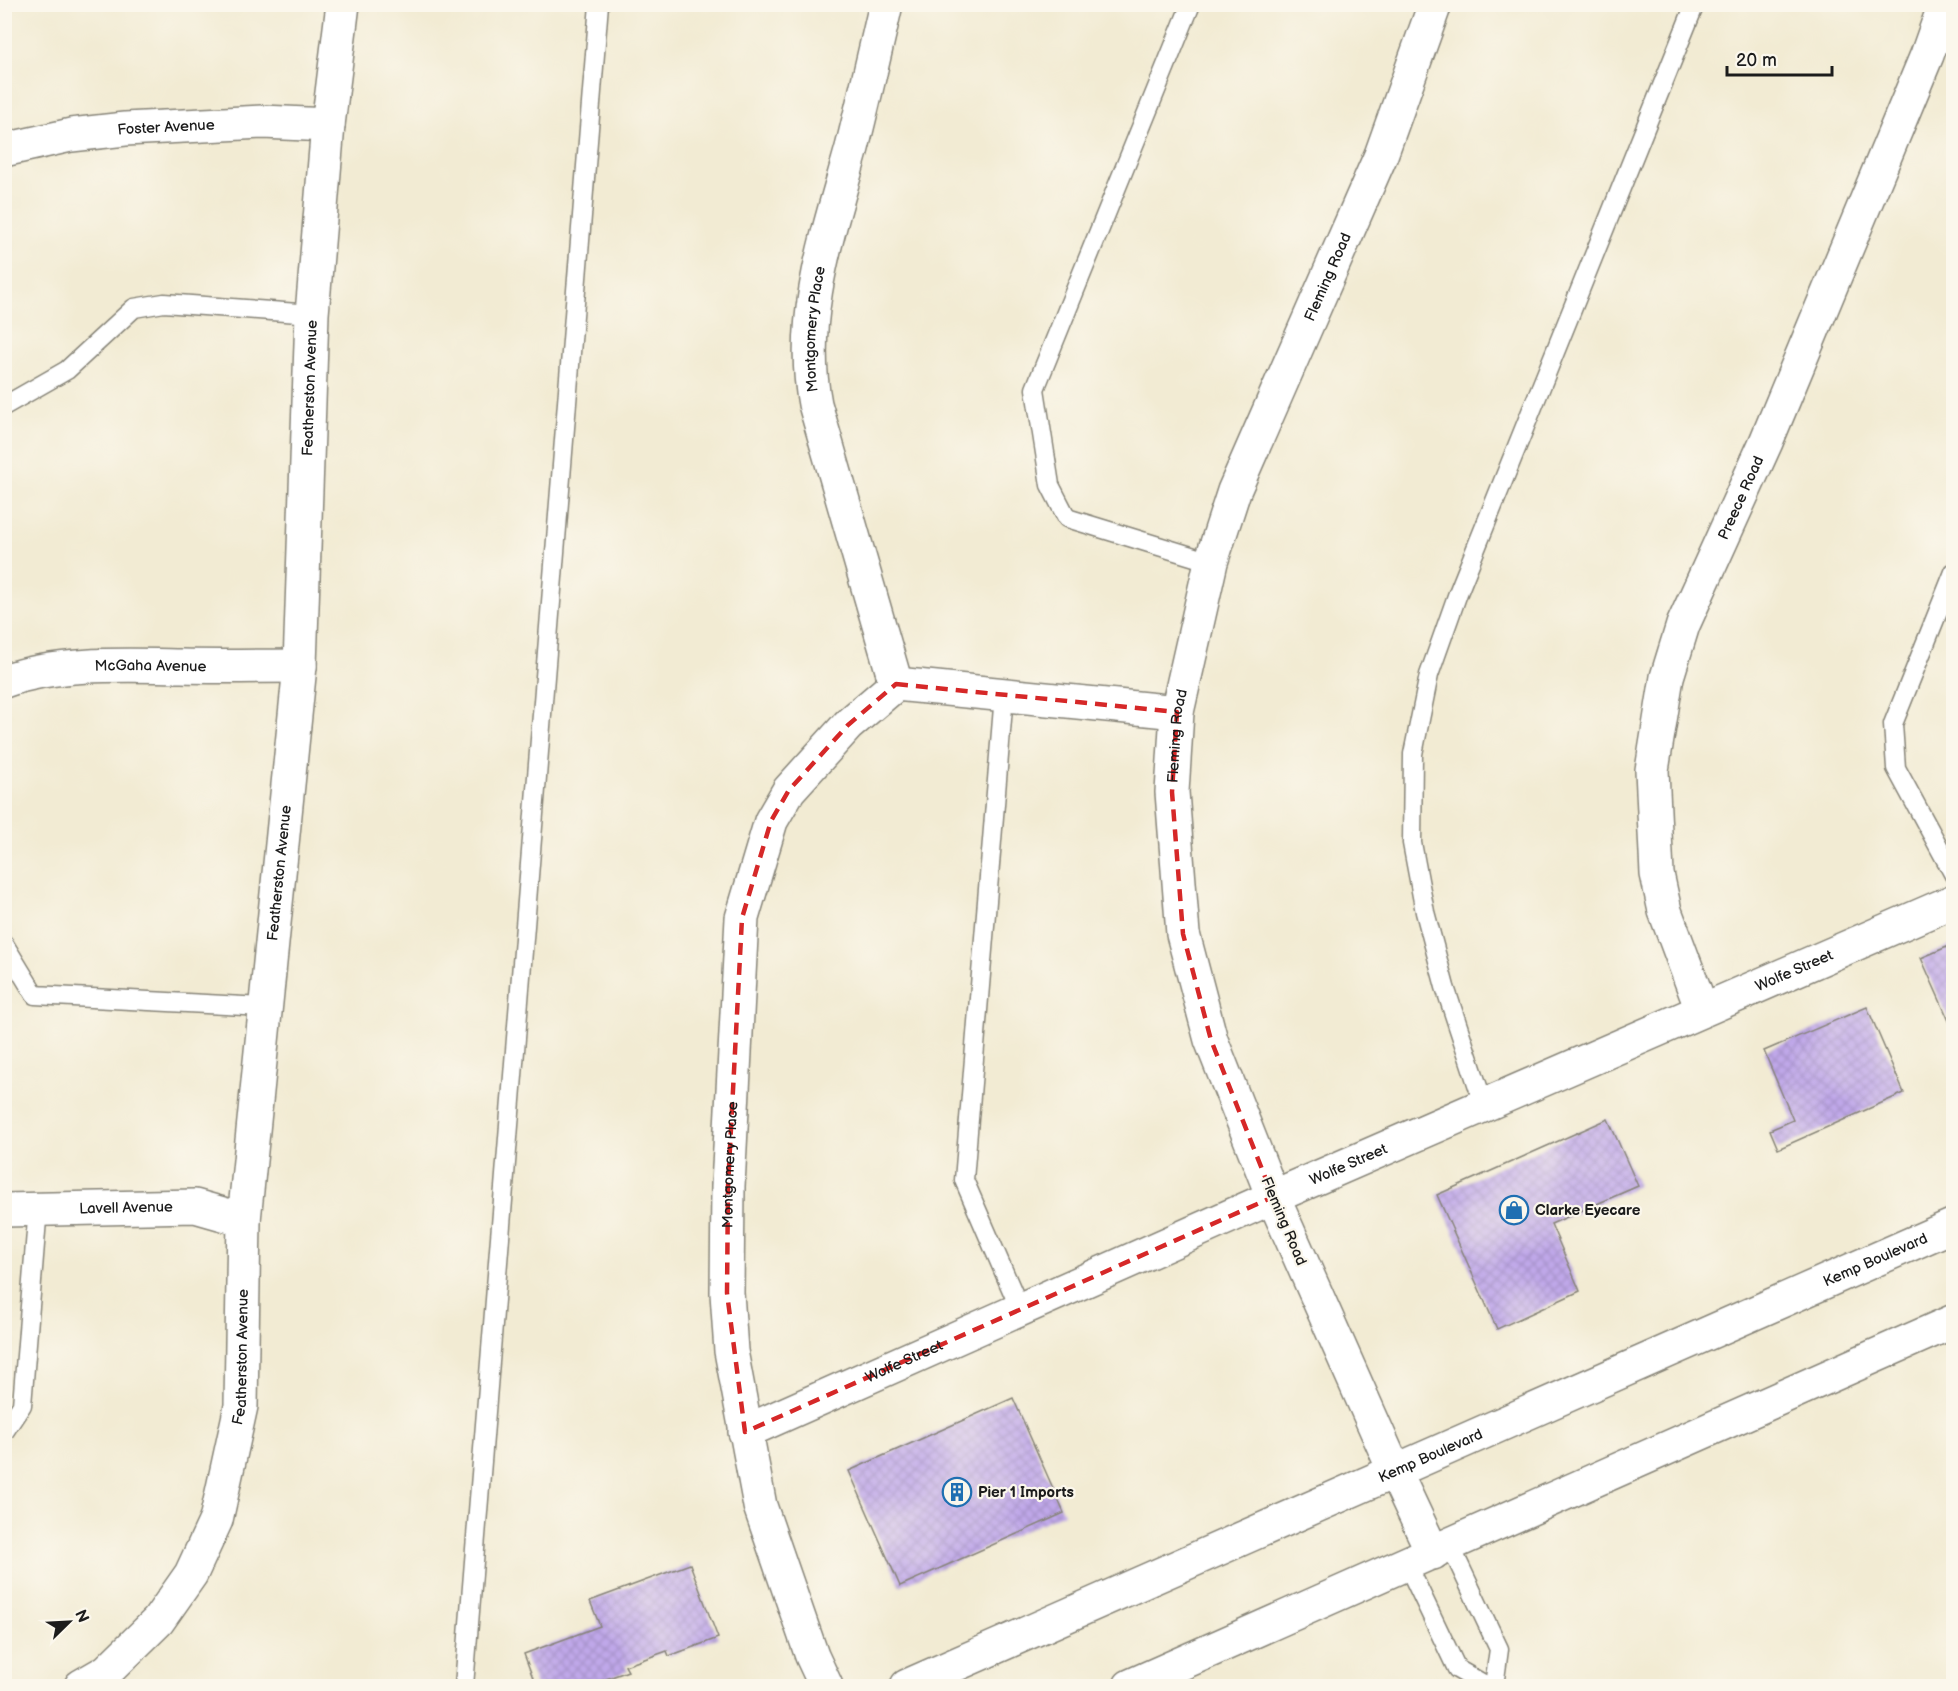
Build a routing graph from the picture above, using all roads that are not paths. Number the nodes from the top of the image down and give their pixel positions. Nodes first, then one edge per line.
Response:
1 (343, 4) edge
2 (599, 4) edge
3 (886, 4) edge
4 (1191, 4) edge
5 (1435, 4) edge
6 (1695, 4) edge
7 (1945, 4) edge
8 (328, 125) junction
9 (4, 150) edge
10 (312, 314) junction
11 (4, 406) edge
12 (1211, 562) junction
13 (1953, 572) edge
14 (300, 666) junction
15 (4, 681) edge
16 (896, 684) junction
17 (1004, 695) junction
18 (1177, 712) junction
19 (1953, 875) edge
20 (1953, 901) edge
21 (4, 944) edge
22 (266, 1007) junction
23 (1702, 1010) junction
24 (1485, 1105) junction
25 (1274, 1197) junction
26 (38, 1207) junction
27 (4, 1209) edge
28 (244, 1220) junction
29 (1953, 1225) edge
30 (1020, 1309) junction
31 (1953, 1321) edge
32 (4, 1431) edge
33 (745, 1432) junction
34 (1395, 1472) junction
35 (1430, 1554) junction
36 (81, 1686) edge
37 (464, 1686) edge
38 (825, 1686) edge
39 (907, 1686) edge
40 (1130, 1686) edge
41 (1487, 1686) edge
42 (1494, 1686) edge

1 - 8 street, Featherston Avenue
2 - 37 lane
3 - 16 street, Montgomery Place
4 - 12 lane
5 - 12 street, Fleming Road
6 - 24 lane
7 - 23 street, Preece Road
8 - 9 street, Foster Avenue
8 - 10 street, Featherston Avenue
10 - 11 lane
10 - 14 street, Featherston Avenue
12 - 18 street, Fleming Road
13 - 19 lane
14 - 15 street, McGaha Avenue
14 - 22 street, Featherston Avenue
16 - 17 street
16 - 33 street, Montgomery Place
17 - 18 street
17 - 30 lane
18 - 25 street, Fleming Road
20 - 23 street, Wolfe Street
21 - 22 lane
22 - 28 street, Featherston Avenue
23 - 24 street, Wolfe Street
24 - 25 street, Wolfe Street
25 - 30 street, Wolfe Street
25 - 34 street, Fleming Road
26 - 27 street, Lavell Avenue
26 - 28 street, Lavell Avenue
26 - 32 lane
28 - 36 street, Featherston Avenue
29 - 34 street, Kemp Boulevard
30 - 33 street, Wolfe Street
31 - 35 street
33 - 38 street, Montgomery Place
34 - 35 street, Fleming Road
34 - 39 street, Kemp Boulevard
35 - 40 street
35 - 41 lane
35 - 42 lane

